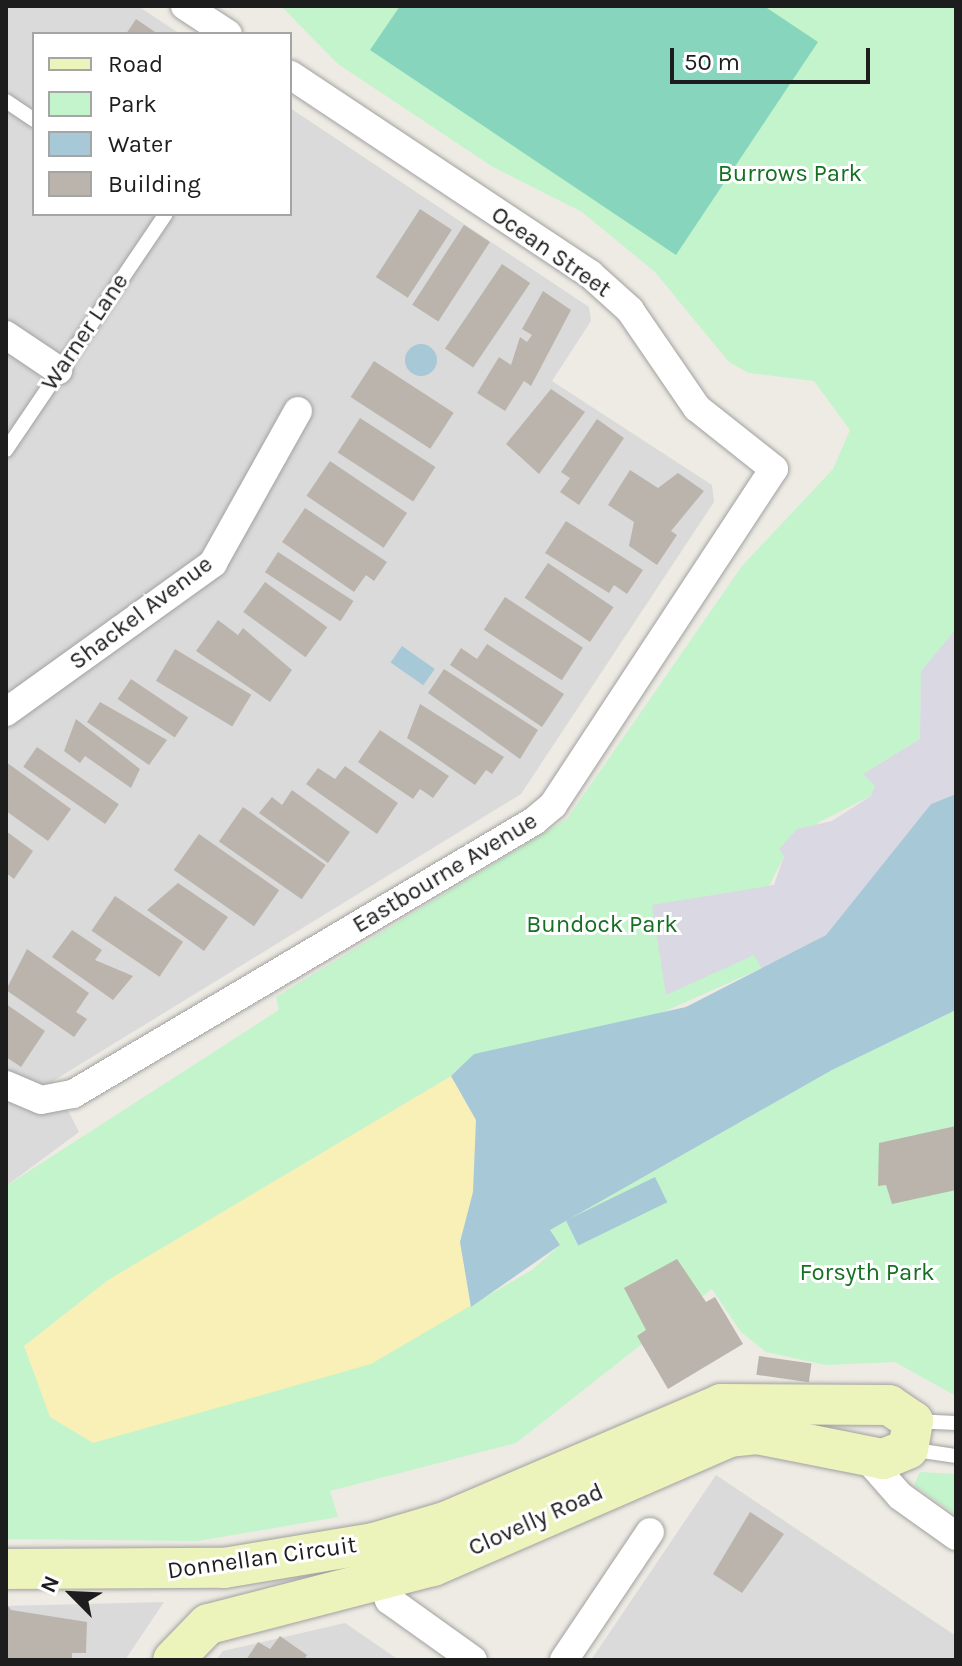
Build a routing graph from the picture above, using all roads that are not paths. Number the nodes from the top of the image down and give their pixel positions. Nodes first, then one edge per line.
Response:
1 (185, 6) edge
2 (225, 32) edge
3 (292, 76) edge
4 (6, 101) edge
5 (32, 119) edge
6 (165, 216) edge
7 (6, 335) edge
8 (58, 370) junction
9 (298, 411) dead end
10 (6, 450) edge
11 (774, 469) joint
12 (6, 712) edge
13 (6, 1085) edge
14 (956, 1423) edge
15 (911, 1435) junction
16 (865, 1456) junction
17 (956, 1456) edge
18 (650, 1532) dead end
19 (956, 1536) edge
20 (378, 1561) junction
21 (6, 1569) edge
22 (173, 1660) edge
23 (473, 1660) edge
24 (564, 1660) edge

1 - 2 street
3 - 11 street, Ocean Street
4 - 5 lane
6 - 8 lane, Warner Lane
7 - 8 street
8 - 10 lane, Warner Lane
9 - 12 street, Shackel Avenue
11 - 13 street, Eastbourne Avenue
14 - 15 lane, Clovelly Road
15 - 16 street, Clovelly Road
15 - 17 lane, Clovelly Road
15 - 20 street, Clovelly Road
16 - 19 street
16 - 20 street, Clovelly Road
18 - 24 street
20 - 21 street, Donnellan Circuit
20 - 22 street, Clovelly Road
20 - 23 street

